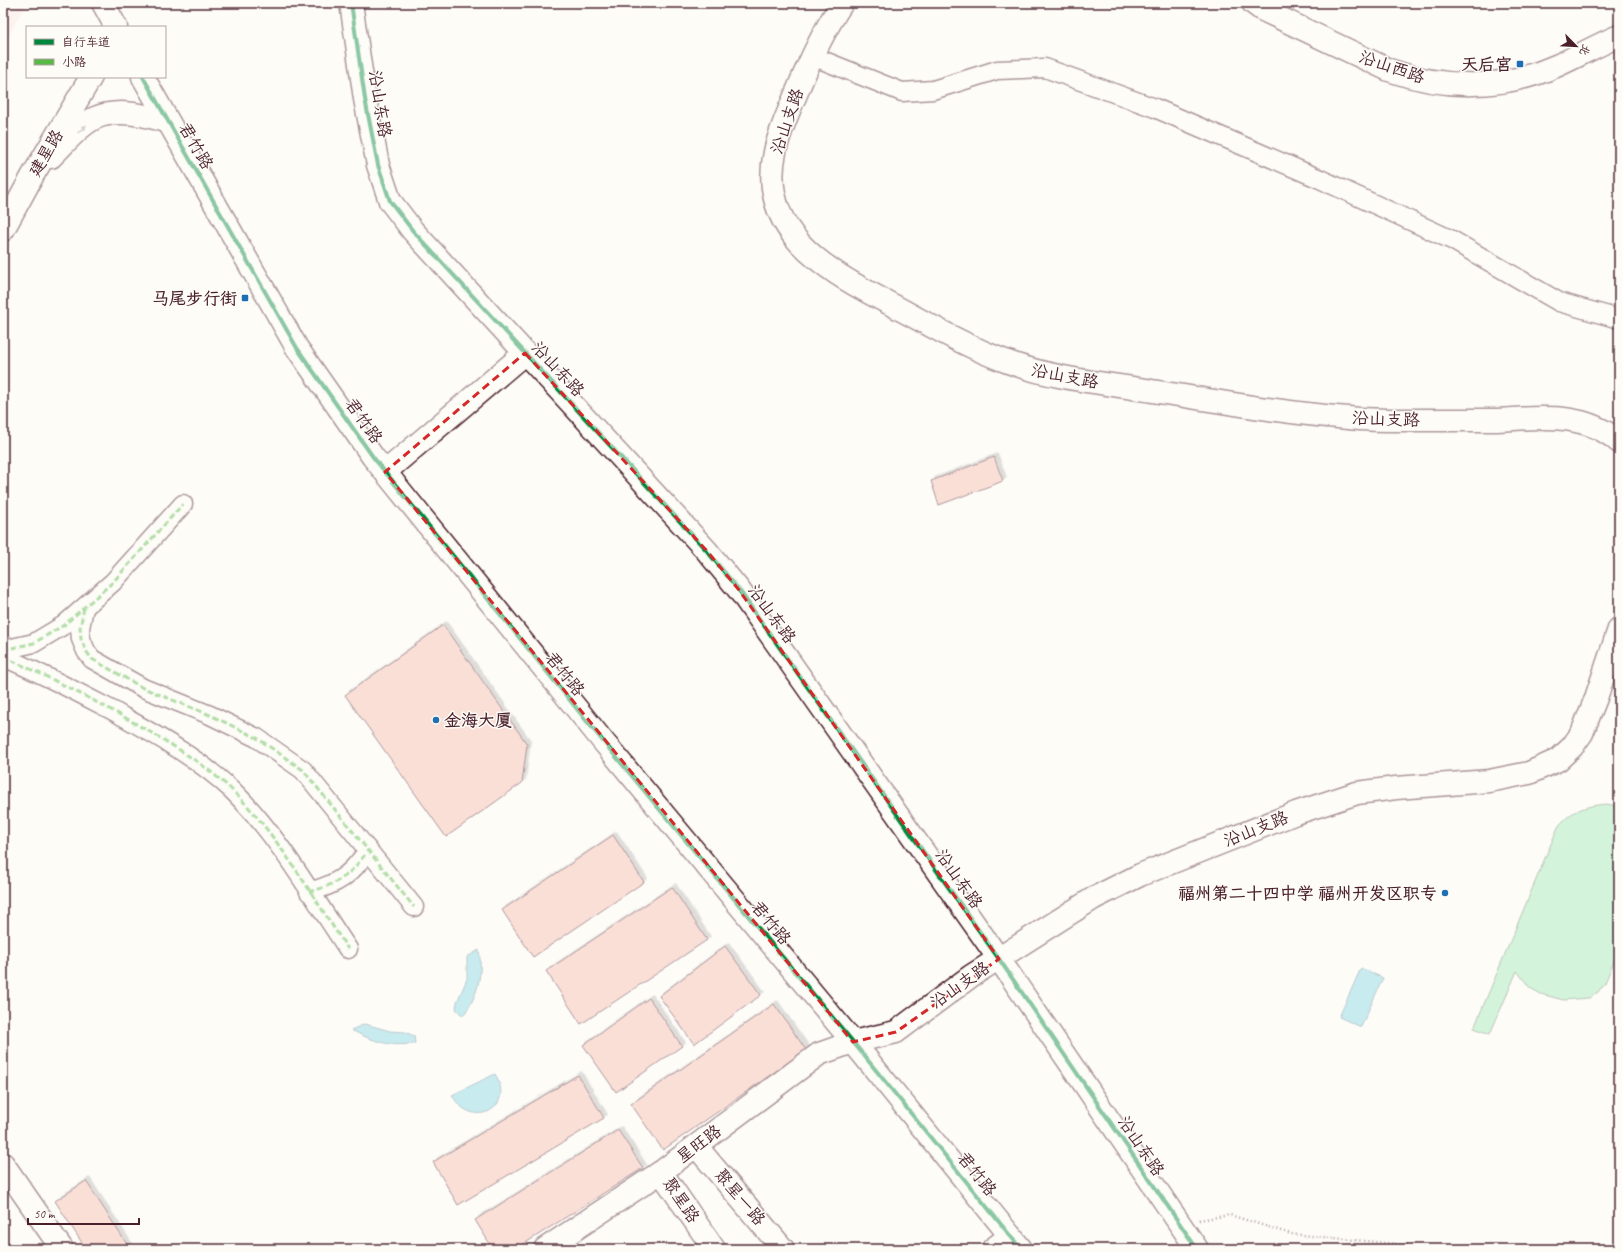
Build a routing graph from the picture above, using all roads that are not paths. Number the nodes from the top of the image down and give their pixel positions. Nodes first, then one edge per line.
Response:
1 (103, 3) edge
2 (351, 3) edge
3 (842, 3) edge
4 (1238, 3) edge
5 (1257, 6) edge
6 (115, 26) edge
7 (1619, 36) edge
8 (812, 56) junction
9 (90, 78) edge
10 (144, 78) edge
11 (168, 122) junction
12 (33, 175) junction
13 (3, 230) edge
14 (1619, 319) edge
15 (525, 353) junction
16 (1619, 442) edge
17 (385, 472) junction
18 (183, 504) dead end
19 (84, 608) junction
20 (1619, 629) edge
21 (3, 650) edge
22 (3, 656) edge
23 (368, 850) junction
24 (309, 892) junction
25 (414, 907) dead end
26 (348, 949) dead end
27 (999, 959) junction
28 (853, 1042) junction
29 (696, 1146) junction
30 (3, 1164) edge
31 (661, 1172) junction
32 (1008, 1245) edge
33 (62, 1249) edge
34 (545, 1249) edge
35 (714, 1249) edge
36 (783, 1249) edge
37 (1196, 1249) edge

1 - 6 street
2 - 15 street, 沿山东路
3 - 8 street, 沿山支路
4 - 5 street, 沿山西路
5 - 7 street, 沿山西路
8 - 14 street
8 - 16 street, 沿山支路
9 - 12 street, 建星路
10 - 11 street, 君竹路
12 -> 11 street
11 - 17 street, 君竹路
12 - 13 street, 建星路
15 - 17 street
15 - 27 street, 沿山东路
17 - 28 street, 君竹路
18 - 19 street
19 - 21 street
19 - 23 street
20 - 27 street, 沿山支路
22 - 24 street
23 - 24 street
23 - 25 street
24 - 26 street
27 - 28 street, 沿山支路
27 - 37 street, 沿山东路
28 - 29 street, 星旺路
28 - 32 street, 君竹路
29 - 31 street, 星旺路
29 - 36 street, 聚星一路
30 - 33 street
31 - 34 street, 星旺路
31 - 35 street, 聚星路

